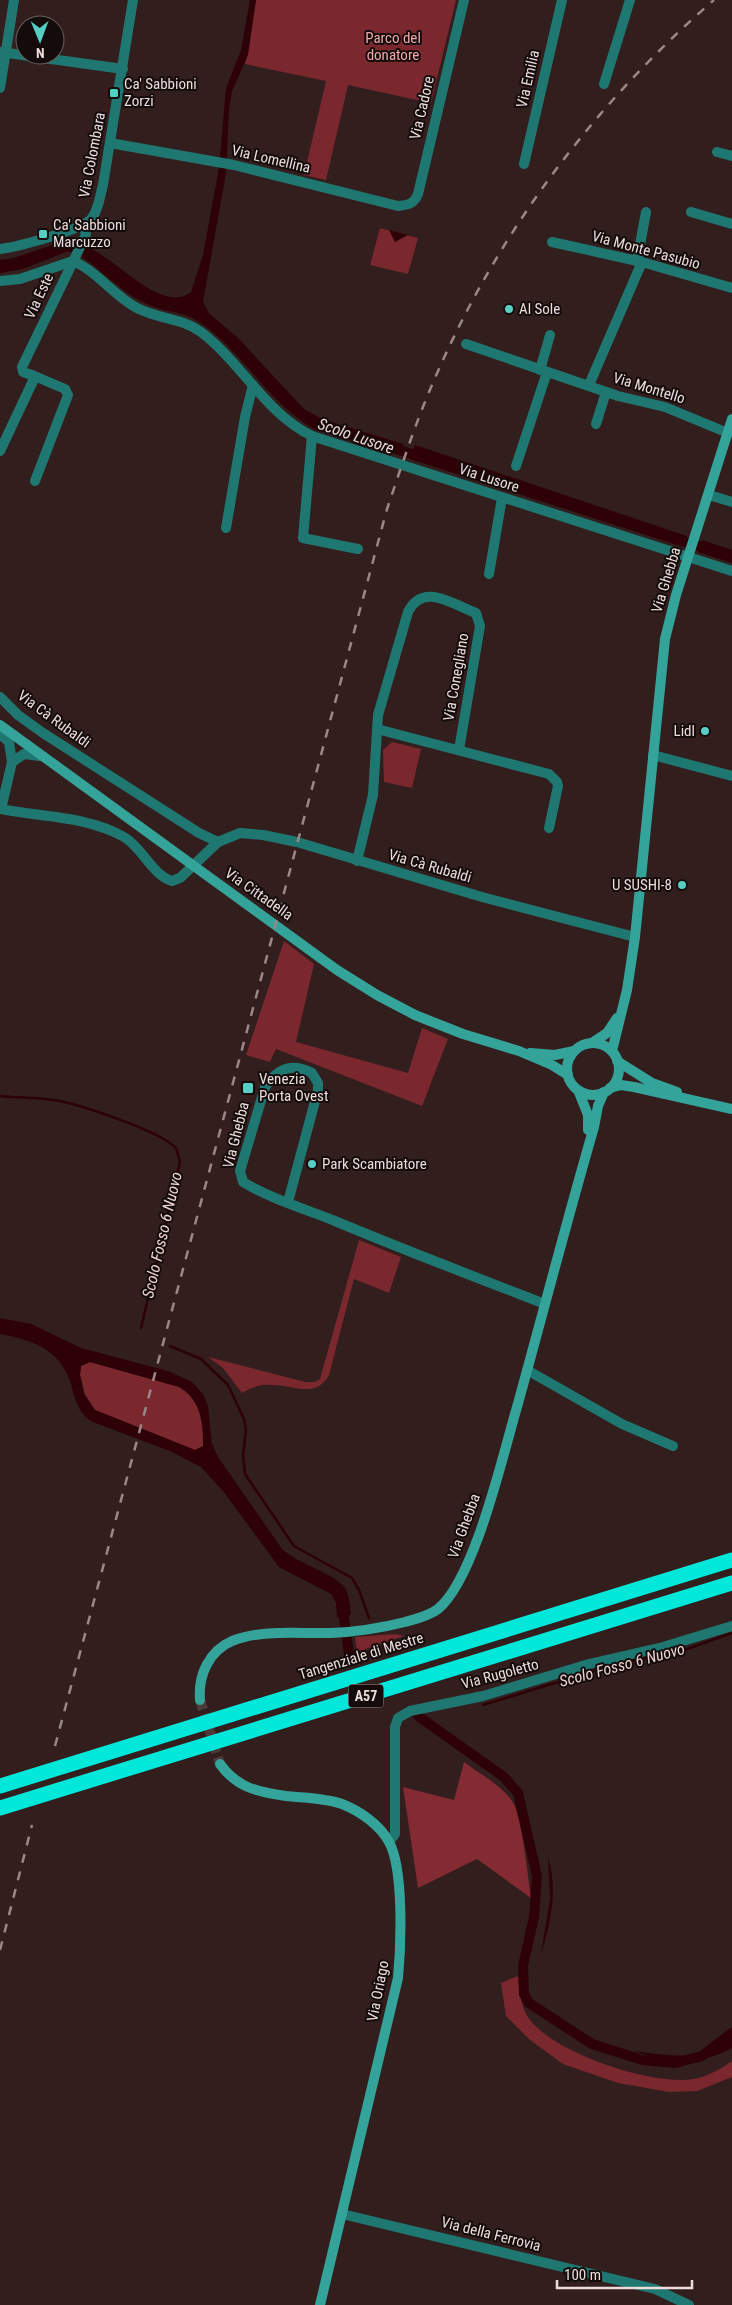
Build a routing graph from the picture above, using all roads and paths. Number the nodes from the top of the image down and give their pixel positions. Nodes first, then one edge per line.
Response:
1 (14, 0) edge
2 (133, 0) edge
3 (464, 0) edge
4 (562, 0) edge
5 (630, 0) edge
6 (3, 53) edge
7 (123, 69) junction
8 (604, 84) dead end
9 (0, 88) edge
10 (110, 143) junction
11 (717, 152) dead end
12 (732, 156) edge
13 (524, 164) dead end
14 (418, 194) joint
15 (646, 212) dead end
16 (691, 212) dead end
17 (732, 224) edge
18 (83, 226) junction
19 (552, 242) dead end
20 (0, 249) edge
21 (74, 258) junction
22 (640, 262) junction
23 (0, 281) edge
24 (732, 288) edge
25 (550, 336) dead end
26 (466, 344) dead end
27 (544, 371) junction
28 (32, 375) junction
29 (253, 385) junction
30 (588, 385) junction
31 (606, 392) junction
32 (732, 419) edge
33 (596, 424) dead end
34 (312, 436) junction
35 (728, 439) edge
36 (0, 451) edge
37 (516, 466) dead end
38 (35, 481) dead end
39 (708, 495) junction
40 (502, 498) junction
41 (732, 502) edge
42 (226, 528) dead end
43 (358, 549) dead end
44 (689, 556) junction
45 (732, 571) edge
46 (489, 574) dead end
47 (0, 697) edge
48 (0, 725) edge
49 (377, 729) junction
50 (0, 734) edge
51 (459, 750) junction
52 (652, 755) junction
53 (40, 756) junction
54 (12, 762) junction
55 (732, 776) edge
56 (0, 809) edge
57 (549, 828) dead end
58 (218, 842) junction
59 (357, 861) junction
60 (634, 937) junction
61 (624, 1004) junction
62 (592, 1043) junction
63 (519, 1051) junction
64 (612, 1051) junction
65 (574, 1052) junction
66 (618, 1061) junction
67 (568, 1075) junction
68 (578, 1090) junction
69 (607, 1090) junction
70 (686, 1098) junction
71 (732, 1108) edge
72 (587, 1146) junction
73 (285, 1201) junction
74 (545, 1304) junction
75 (527, 1370) junction
76 (673, 1446) dead end
77 (732, 1560) edge
78 (732, 1584) edge
79 (732, 1626) edge
80 (200, 1700) tunnel mouth
81 (220, 1764) tunnel mouth
82 (0, 1786) edge
83 (0, 1808) edge
84 (389, 1842) junction
85 (342, 2214) junction
86 (320, 2305) edge
87 (689, 2305) edge

1 - 6 street
2 - 7 street, Via Colombara
3 - 14 street, Via Cadore
4 - 13 street, Via Emilia
5 - 8 street
6 - 7 street
6 - 9 street
7 - 10 street, Via Colombara
10 - 14 street, Via Lomellina
10 - 18 street, Via Colombara
11 - 12 street
15 - 22 street, Via Montello
16 - 17 street
18 - 20 street
18 - 21 street, Via Este
19 - 22 street, Via Monte Pasubio
21 - 23 street
21 - 28 street, Via Este
21 - 29 street, Via Lusore
22 - 24 street, Via Monte Pasubio
22 - 30 street, Via Montello
25 - 27 street
26 - 27 street, Via Montello
27 - 30 street, Via Montello
27 - 37 street
28 - 36 street
28 - 38 street
29 - 34 street, Via Lusore
29 - 42 street
30 - 31 street, Via Montello
31 - 33 street
31 - 35 street, Via Montello
32 - 35 street, Via Ghebba
34 - 40 street, Via Lusore
34 - 43 street
35 - 39 street, Via Ghebba
39 - 41 street
39 - 44 street, Via Ghebba
40 - 44 street, Via Lusore
40 - 46 street
44 - 45 street, Via Lusore
44 - 52 street, Via Ghebba
47 - 58 street, Via Cà Rubaldi
48 - 53 street, Via Cittadella
49 - 51 street
49 - 51 street, Via Conegliano
49 - 59 street, Via Conegliano
50 - 54 street, Via Cà Rubaldi
51 - 57 street
52 - 55 street
52 - 60 street, Via Ghebba
53 - 54 street
53 - 63 street, Via Cittadella
54 - 56 street, Via Cà Rubaldi
56 - 58 street, Via Cà Rubaldi
58 - 59 street, Via Cà Rubaldi
59 - 60 street, Via Cà Rubaldi
60 - 61 street, Via Ghebba
61 - 62 street, Via Ghebba
61 - 64 street, Via Ghebba
62 - 64 street
62 - 65 street
63 - 65 street, Via Cittadella
63 - 67 street, Via Cittadella
64 - 66 street
65 - 67 street
66 - 69 street
66 - 70 street
67 - 68 street
68 - 69 street
68 - 72 street, Via Ghebba
69 - 70 street
69 - 72 street, Via Ghebba
70 - 71 street
72 - 74 street, Via Ghebba
73 - 73 street, Via Ghebba
73 - 74 street, Via Ghebba
74 - 75 street, Via Ghebba
75 - 76 street
75 - 80 street, Via Ghebba
77 - 82 highway, Tangenziale di Mestre / A57
78 - 83 highway, A57
79 - 84 street, Via Rugoletto
81 - 84 street, Via Oriago
84 - 85 street, Via Oriago
85 - 86 street, Via Oriago
85 - 87 street, Via della Ferrovia

